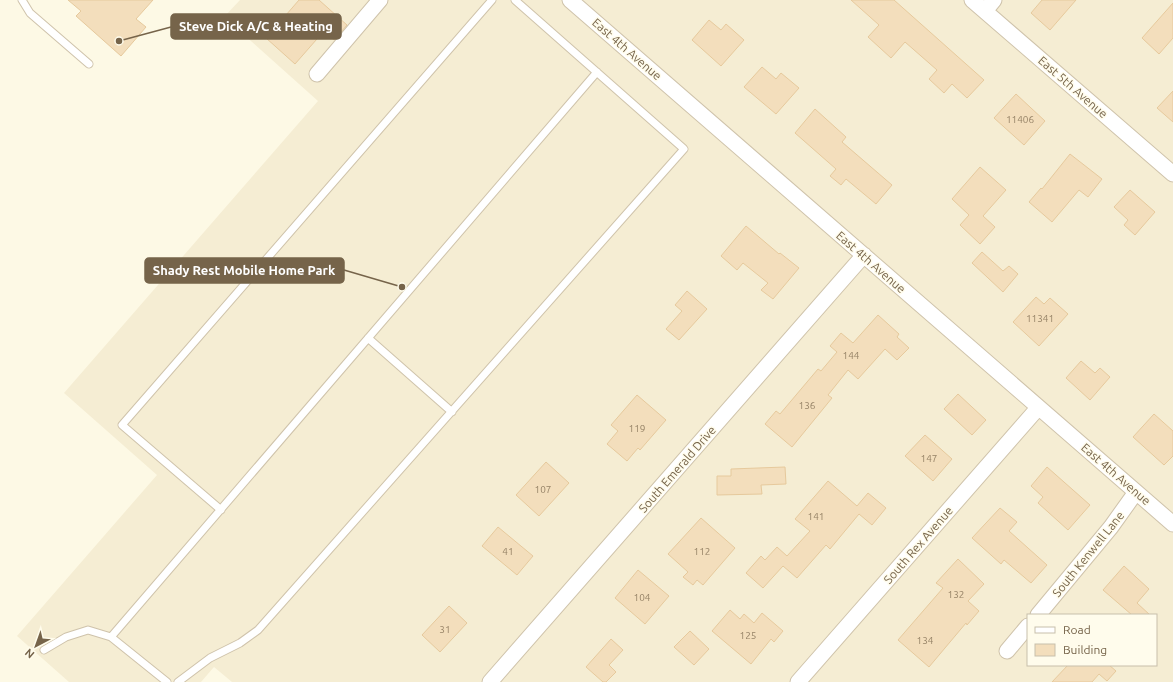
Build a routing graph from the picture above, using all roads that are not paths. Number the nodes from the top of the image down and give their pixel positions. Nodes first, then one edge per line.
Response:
1 (22, 0) edge
2 (380, 0) edge
3 (492, 0) edge
4 (515, 0) edge
5 (570, 0) edge
6 (972, 0) edge
7 (989, 5) edge
8 (89, 64) dead end
9 (597, 72) junction
10 (317, 74) dead end
11 (1173, 174) edge
12 (864, 255) junction
13 (368, 338) junction
14 (1038, 408) junction
15 (452, 412) junction
16 (1136, 492) junction
17 (221, 510) junction
18 (1173, 524) edge
19 (1039, 614) edge
20 (1027, 627) edge
21 (111, 637) junction
22 (44, 650) dead end
23 (1008, 651) dead end
24 (167, 682) edge
25 (178, 682) edge
26 (490, 682) edge
27 (798, 682) edge

1 - 8 lane
2 - 10 street
3 - 17 lane
4 - 9 lane
5 - 12 street, East 4th Avenue
6 - 7 street, East 5th Avenue
7 - 11 street, East 5th Avenue
9 - 13 lane
9 - 15 lane
12 - 14 street, East 4th Avenue
12 - 26 street, South Emerald Drive
13 - 15 lane
13 - 17 lane
14 - 16 street, East 4th Avenue
14 - 27 street, South Rex Avenue
15 - 25 lane
16 - 18 street, East 4th Avenue
16 - 19 street, South Kenwell Lane
17 - 21 lane
20 - 23 street
21 - 22 lane
21 - 24 lane

